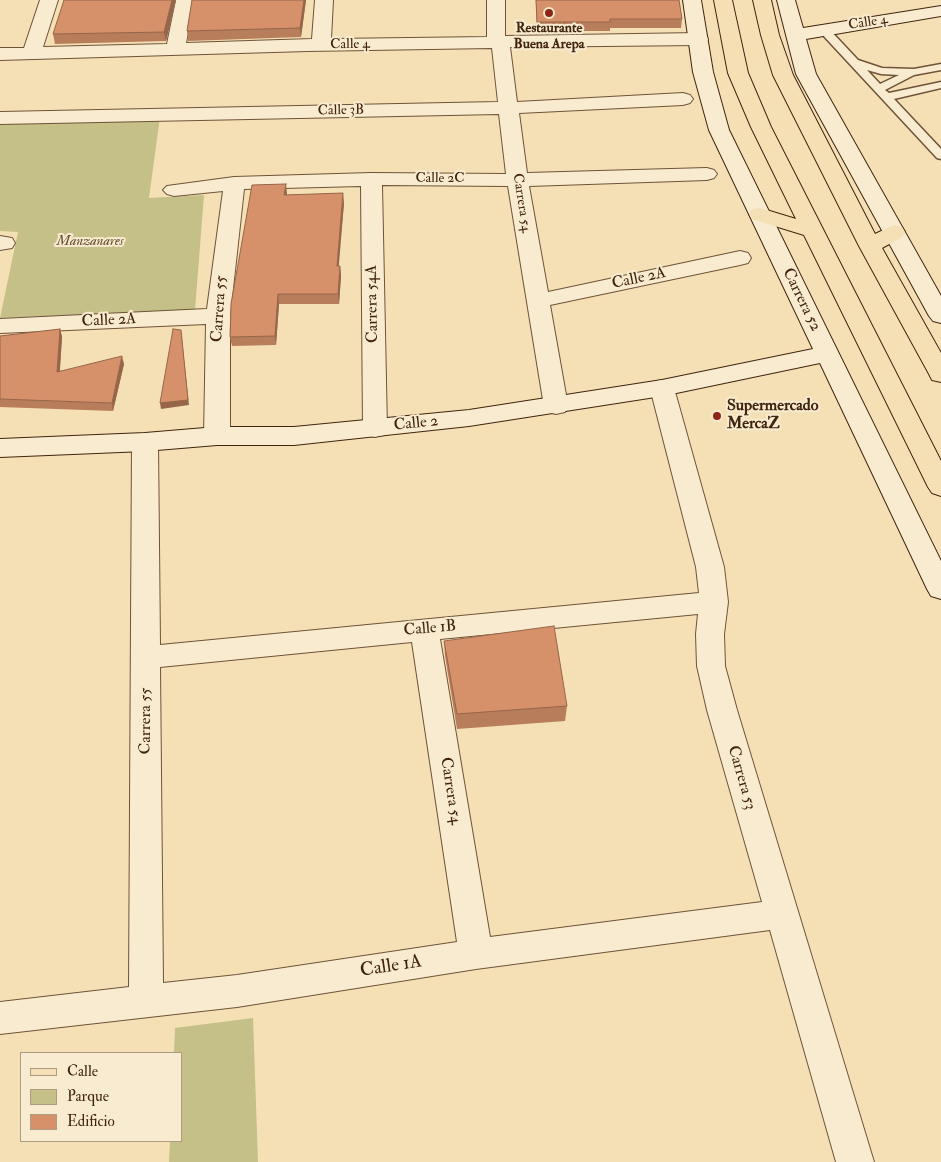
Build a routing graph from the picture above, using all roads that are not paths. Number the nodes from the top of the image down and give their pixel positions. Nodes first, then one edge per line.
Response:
1 (49, 0) edge
2 (185, 0) edge
3 (324, 0) edge
4 (496, 0) edge
5 (692, 0) edge
6 (723, 0) edge
7 (762, 0) edge
8 (786, 0) edge
9 (941, 10) edge
10 (824, 30) junction
11 (796, 35) junction
12 (699, 39) junction
13 (498, 42) junction
14 (321, 45) junction
15 (174, 49) junction
16 (32, 52) junction
17 (0, 54) edge
18 (852, 61) junction
19 (941, 67) edge
20 (914, 72) junction
21 (941, 85) edge
22 (878, 89) junction
23 (887, 97) junction
24 (683, 99) dead end
25 (507, 108) junction
26 (0, 118) edge
27 (941, 156) edge
28 (707, 174) dead end
29 (371, 179) junction
30 (517, 180) junction
31 (234, 183) junction
32 (174, 190) dead end
33 (760, 214) junction
34 (813, 231) junction
35 (894, 232) junction
36 (870, 246) junction
37 (740, 258) dead end
38 (538, 301) junction
39 (218, 316) junction
40 (941, 316) edge
41 (0, 326) edge
42 (827, 354) junction
43 (941, 374) edge
44 (662, 388) junction
45 (556, 406) junction
46 (375, 429) junction
47 (217, 436) junction
48 (145, 442) junction
49 (0, 448) edge
50 (941, 487) edge
51 (941, 589) edge
52 (714, 602) junction
53 (424, 629) junction
54 (147, 657) junction
55 (781, 914) junction
56 (476, 954) junction
57 (146, 1000) junction
58 (0, 1018) edge
59 (855, 1162) edge

1 - 16 street
2 - 15 street
3 - 14 street
4 - 13 street, Carrera 54
5 - 12 street, Carrera 52
6 - 34 main road
7 - 36 main road
8 - 11 street
9 - 10 street, Calle 4
10 - 11 street, Calle 4
10 - 18 lane
11 - 35 street
12 - 13 street, Calle 4
12 - 33 street, Carrera 52
13 - 14 street, Calle 4
13 - 25 street, Carrera 54
14 - 15 street, Calle 4
15 - 16 street, Calle 4
16 - 17 street, Calle 4
18 - 20 lane
18 - 22 lane
19 - 20 lane
20 - 22 lane
21 - 23 lane
22 - 23 lane
23 - 27 lane
24 - 25 street, Calle 3B
25 - 26 street, Calle 3B
25 - 30 street, Carrera 54
28 - 30 street, Calle 2C
29 - 30 street, Calle 2C
29 - 31 street, Calle 2C
29 - 46 street, Carrera 54A
30 - 38 street, Carrera 54
31 - 32 street, Calle 2C
31 - 39 street, Carrera 55
33 - 34 main road
33 - 42 street, Carrera 52
34 - 50 main road
35 - 36 main road
35 - 40 street
36 - 43 main road
37 - 38 street, Calle 2A
38 - 45 street, Carrera 54
39 - 41 street, Calle 2A
39 - 47 street, Carrera 55
42 - 44 street, Calle 2
42 - 51 street, Carrera 52
44 - 45 street, Calle 2
44 - 52 street, Carrera 53
45 - 46 street, Calle 2
46 - 47 street, Calle 2
47 - 48 street, Calle 2
48 - 49 street, Calle 2
48 - 54 street, Carrera 55
52 - 53 street, Calle 1B
52 - 55 street, Carrera 53
53 - 54 street, Calle 1B
53 - 56 street, Carrera 54
54 - 57 street, Carrera 55
55 - 56 street, Calle 1A
55 - 59 street, Carrera 53
56 - 57 street, Calle 1A
57 - 58 street, Calle 1A

